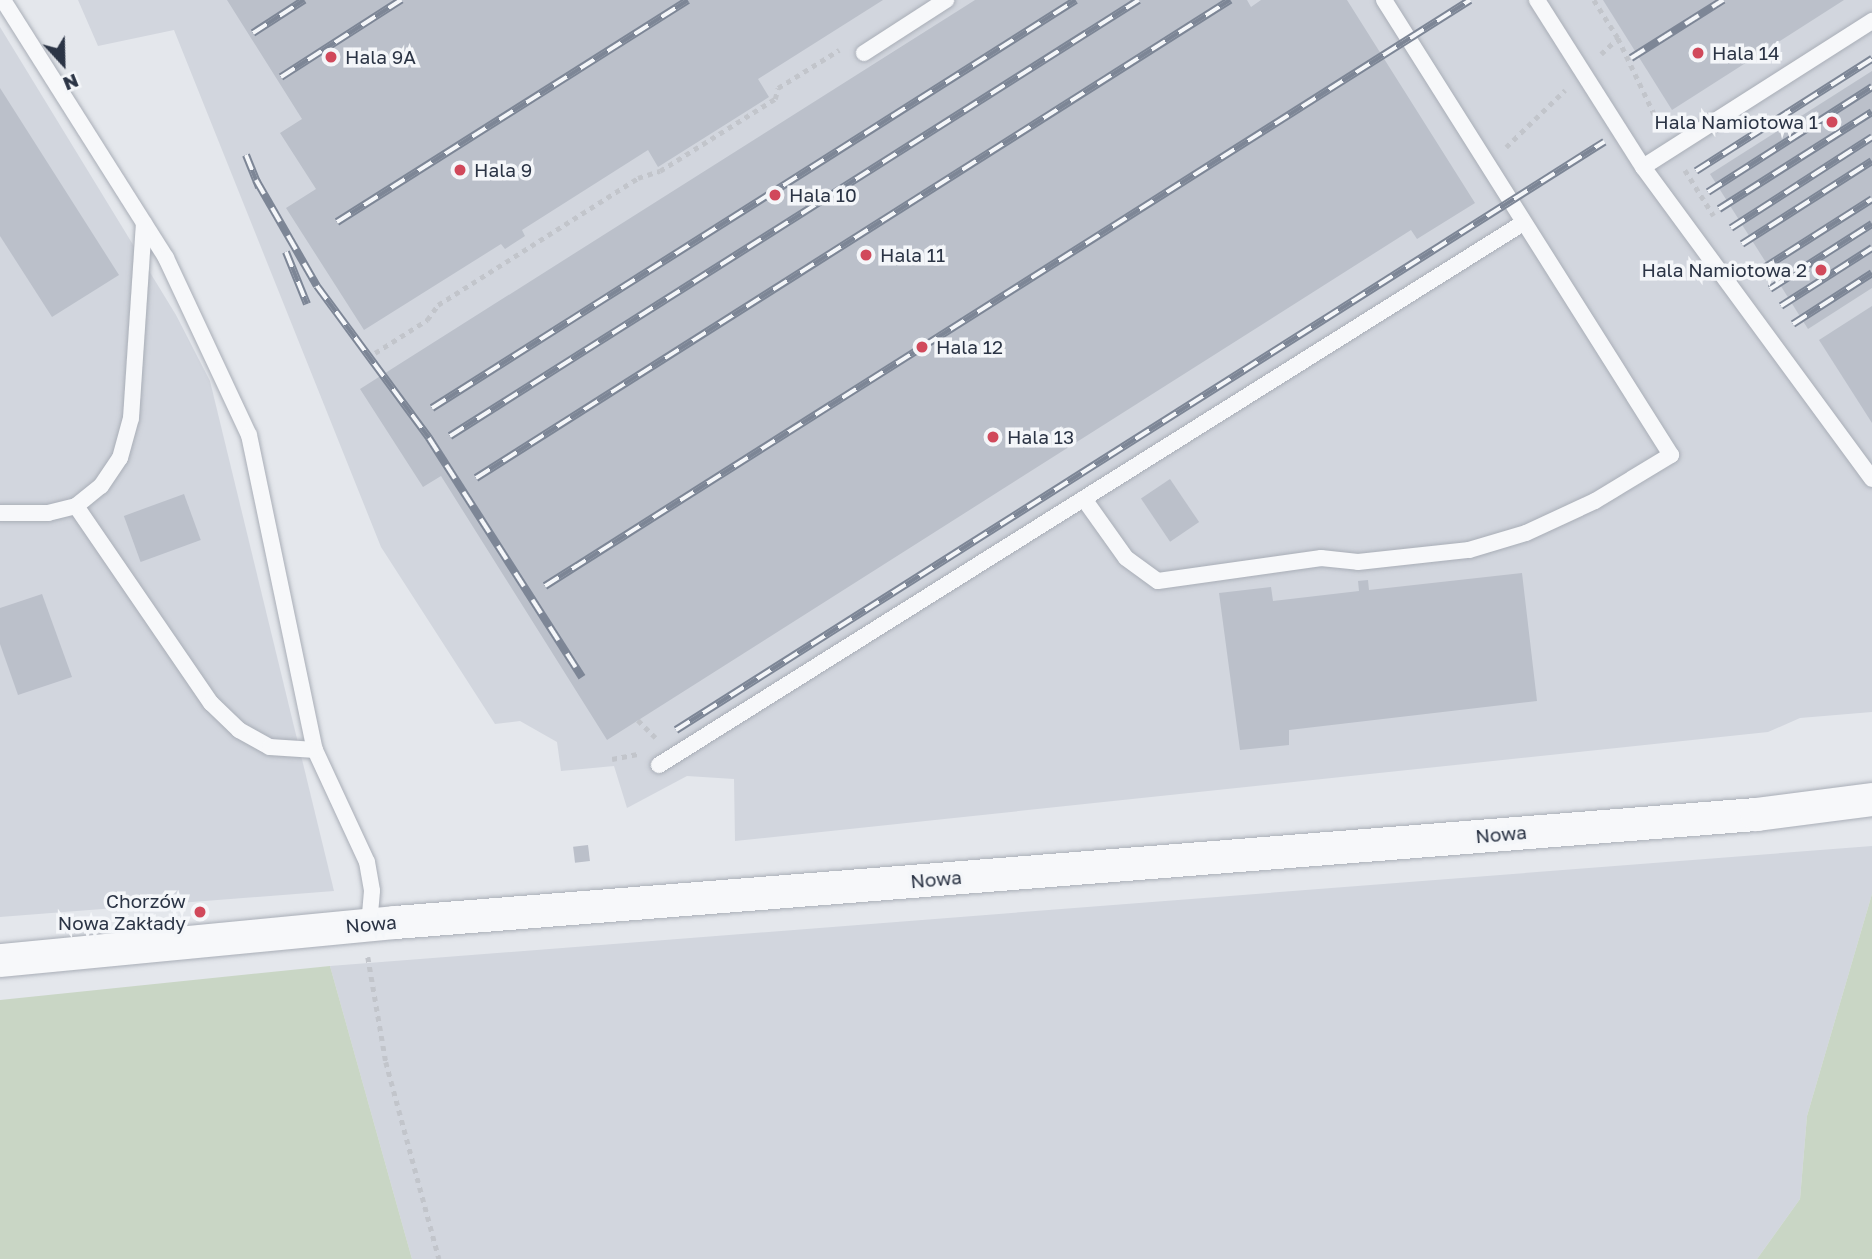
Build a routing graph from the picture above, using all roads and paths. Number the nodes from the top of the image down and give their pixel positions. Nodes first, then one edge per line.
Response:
1 (3, 0) edge
2 (946, 0) edge
3 (1384, 0) edge
4 (1537, 0) edge
5 (1594, 0) edge
6 (1872, 21) edge
7 (1618, 38) junction
8 (848, 44) dead end
9 (864, 53) dead end
10 (1599, 56) dead end
11 (1571, 83) dead end
12 (1664, 135) dead end
13 (1496, 157) dead end
14 (1643, 167) junction
15 (1683, 168) dead end
16 (144, 223) junction
17 (1523, 223) junction
18 (1720, 225) dead end
19 (375, 353) dead end
20 (1872, 479) edge
21 (1084, 499) junction
22 (76, 506) junction
23 (0, 513) edge
24 (638, 720) dead end
25 (666, 749) dead end
26 (315, 750) junction
27 (656, 758) joint
28 (612, 760) dead end
29 (1872, 799) edge
30 (369, 924) junction
31 (0, 960) edge
32 (439, 1259) edge

1 - 16 lane
2 - 9 lane
3 - 17 lane
4 - 14 lane
5 - 7 path
6 - 14 lane
7 - 10 path
7 - 12 path
8 - 19 path
11 - 13 path
14 - 20 lane
15 - 18 path
16 - 22 lane
16 - 26 lane
17 - 21 lane
17 - 21 lane
21 - 27 lane
22 - 23 lane
22 - 26 lane
24 - 25 path
26 - 30 lane
27 - 28 path
29 - 30 street, Nowa
30 - 31 street, Nowa
30 - 32 path

